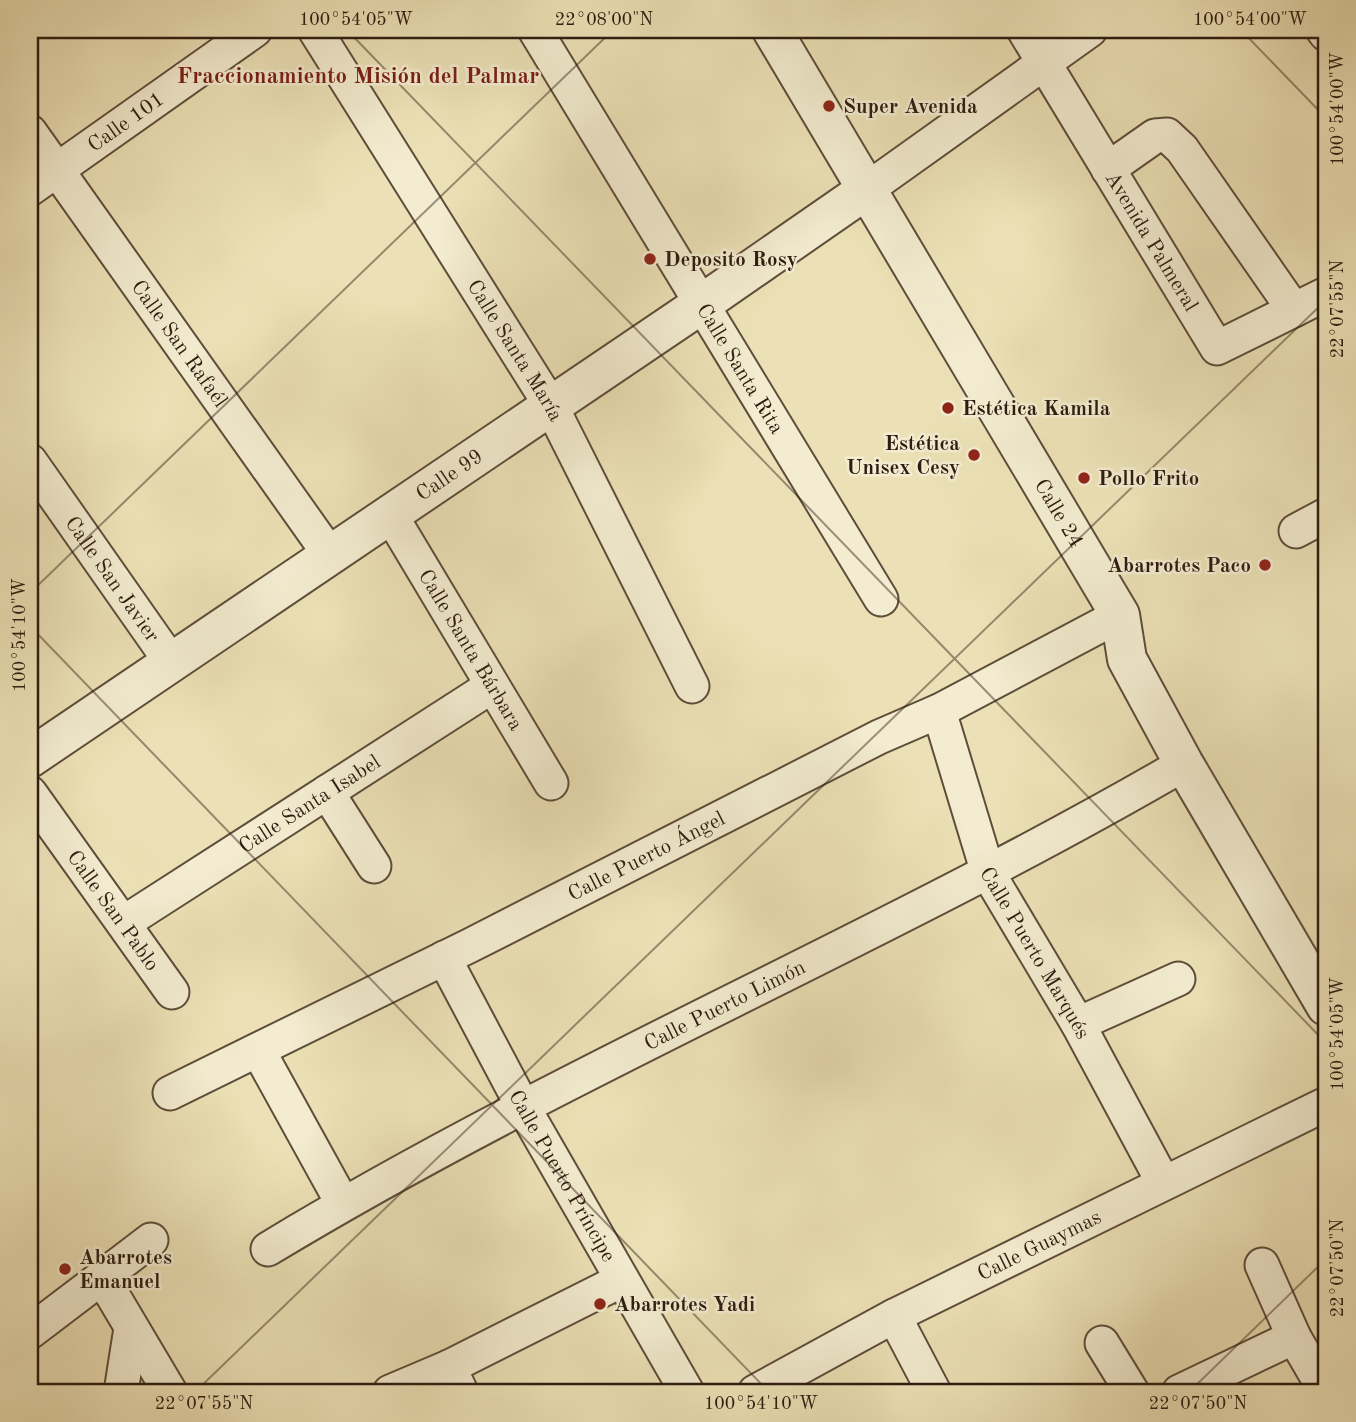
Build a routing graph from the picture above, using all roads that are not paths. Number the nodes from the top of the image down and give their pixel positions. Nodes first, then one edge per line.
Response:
1 (255, 30) edge
2 (315, 30) edge
3 (535, 30) edge
4 (772, 30) edge
5 (1024, 30) edge
6 (1090, 30) edge
7 (1323, 30) edge
8 (1326, 34) edge
9 (1044, 63) junction
10 (30, 132) edge
11 (1108, 169) junction
12 (43, 180) edge
13 (866, 190) junction
14 (1326, 294) edge
15 (703, 303) junction
16 (1294, 310) junction
17 (551, 406) junction
18 (30, 461) edge
19 (390, 514) junction
20 (1326, 515) edge
21 (1296, 531) dead end
22 (330, 555) junction
23 (881, 599) dead end
24 (1120, 615) junction
25 (171, 662) junction
26 (492, 686) junction
27 (692, 686) dead end
28 (939, 711) junction
29 (30, 758) edge
30 (1184, 764) junction
31 (551, 783) dead end
32 (327, 792) junction
33 (30, 793) edge
34 (374, 866) dead end
35 (988, 873) junction
36 (125, 922) junction
37 (444, 958) junction
38 (1178, 979) dead end
39 (172, 992) dead end
40 (1326, 1006) edge
41 (1078, 1024) junction
42 (258, 1050) junction
43 (170, 1093) dead end
44 (1326, 1104) edge
45 (523, 1107) junction
46 (1163, 1182) junction
47 (343, 1203) junction
48 (151, 1240) dead end
49 (268, 1249) dead end
50 (1262, 1265) dead end
51 (103, 1279) junction
52 (622, 1280) junction
53 (894, 1316) junction
54 (131, 1328) junction
55 (30, 1332) edge
56 (1294, 1337) junction
57 (1102, 1343) dead end
58 (455, 1380) edge
59 (121, 1392) edge
60 (170, 1392) edge
61 (390, 1392) edge
62 (687, 1392) edge
63 (755, 1392) edge
64 (934, 1392) edge
65 (1132, 1392) edge
66 (1179, 1392) edge
67 (1326, 1392) edge

1 - 12 street, Calle 101
2 - 17 street, Calle Santa María
3 - 15 street, Calle Santa Rita
4 - 13 street, Calle 24
5 - 9 street, Avenida Palmeral
6 - 9 street
7 - 8 street
9 - 11 street, Avenida Palmeral
9 - 13 street
10 - 12 street, Calle San Rafaél
11 - 16 street
11 - 16 street, Avenida Palmeral
12 - 22 street, Calle San Rafaél
13 - 15 street, Calle 99
13 - 24 street, Calle 24
14 - 16 street, Avenida Palmeral
15 - 17 street, Calle 99
15 - 23 street, Calle Santa Rita
17 - 19 street, Calle 99
17 - 27 street, Calle Santa María
18 - 25 street, Calle San Javier
19 - 22 street, Calle 99
19 - 26 street, Calle Santa Bárbara
20 - 21 street
22 - 25 street, Calle 99
24 - 28 street, Calle Puerto Ángel
24 - 30 street, Calle 24
25 - 29 street, Calle 99
26 - 31 street, Calle Santa Bárbara
26 - 32 street, Calle Santa Isabel
28 - 35 street, Calle Puerto Marqués
28 - 37 street, Calle Puerto Ángel
30 - 35 street, Calle Puerto Limón
30 - 40 street, Calle 24
32 - 34 street
32 - 36 street, Calle Santa Isabel
33 - 36 street, Calle San Pablo
35 - 41 street, Calle Puerto Marqués
35 - 45 street, Calle Puerto Limón
36 - 39 street, Calle San Pablo
37 - 42 street, Calle Puerto Ángel
37 - 45 street, Calle Puerto Príncipe
38 - 41 street
41 - 46 street, Calle Puerto Marqués
42 - 43 street, Calle Puerto Ángel
42 - 47 street
44 - 46 street, Calle Guaymas
45 - 47 street, Calle Puerto Limón
45 - 52 street, Calle Puerto Príncipe
46 - 53 street, Calle Guaymas
47 - 49 street, Calle Puerto Limón
48 - 51 street
50 - 56 street
51 - 54 street
51 - 55 street
52 - 58 street
52 - 62 street, Calle Puerto Príncipe
53 - 63 street, Calle Guaymas
53 - 64 street
54 - 59 street
54 - 60 street
56 - 66 street
56 - 67 street
57 - 65 street
58 - 61 street

